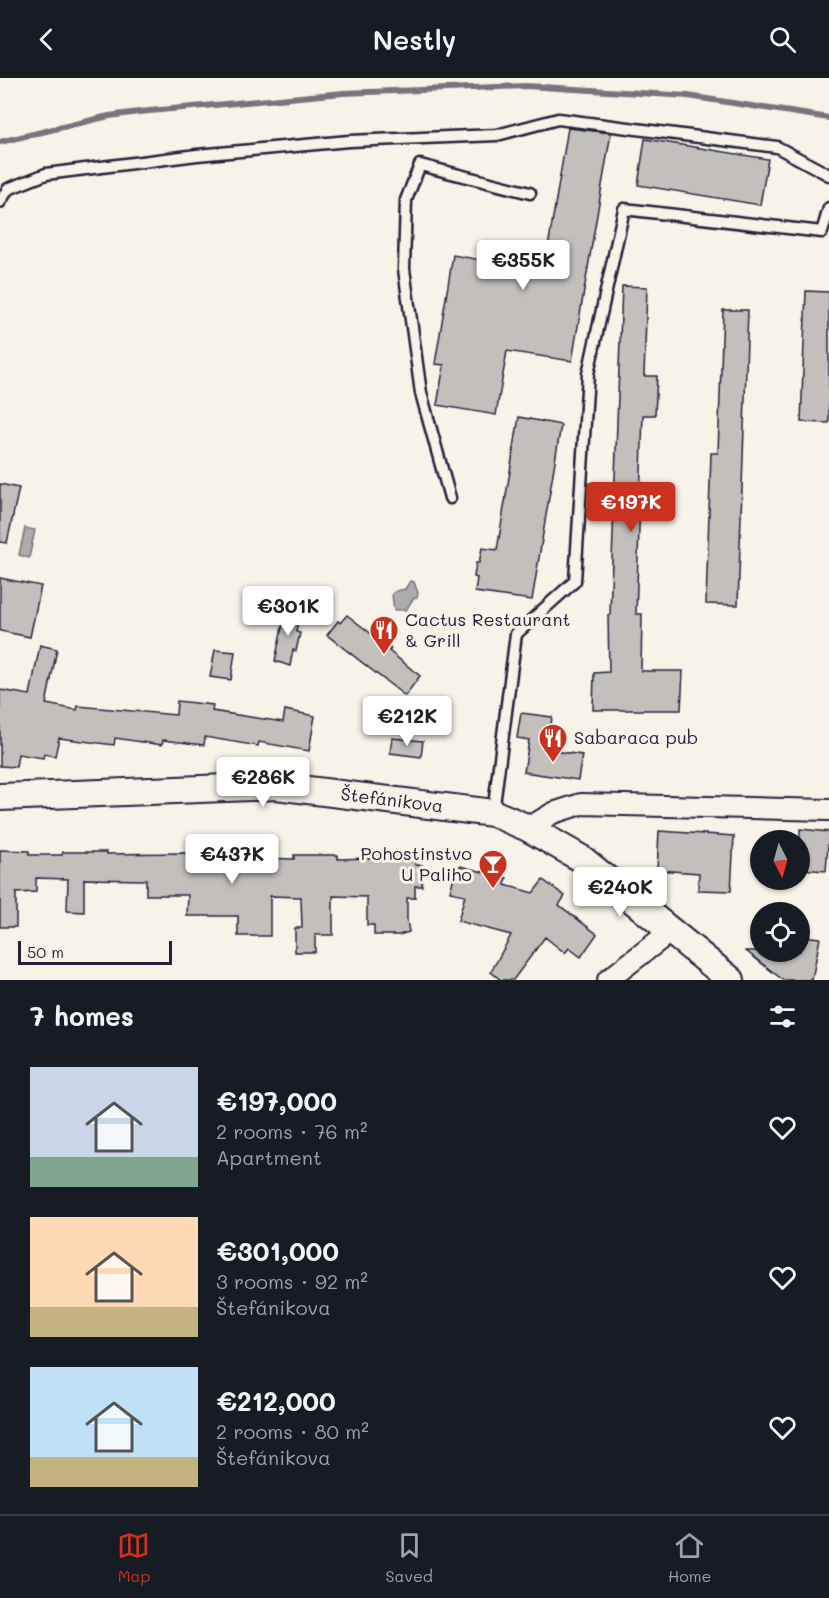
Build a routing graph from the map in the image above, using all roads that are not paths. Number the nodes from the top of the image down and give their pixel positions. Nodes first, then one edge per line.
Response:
1 (829, 175) edge
2 (530, 193) dead end
3 (0, 202) edge
4 (829, 208) edge
5 (450, 498) dead end
6 (0, 797) edge
7 (829, 810) edge
8 (493, 813) junction
9 (528, 828) junction
10 (670, 931) junction
11 (608, 980) edge
12 (731, 980) edge

1 - 3 lane
2 - 5 lane
4 - 8 lane
6 - 8 street, Štefánikova
7 - 9 street
8 - 9 street, Štefánikova
9 - 10 street, Štefánikova
10 - 11 street
10 - 12 street, Štefánikova

